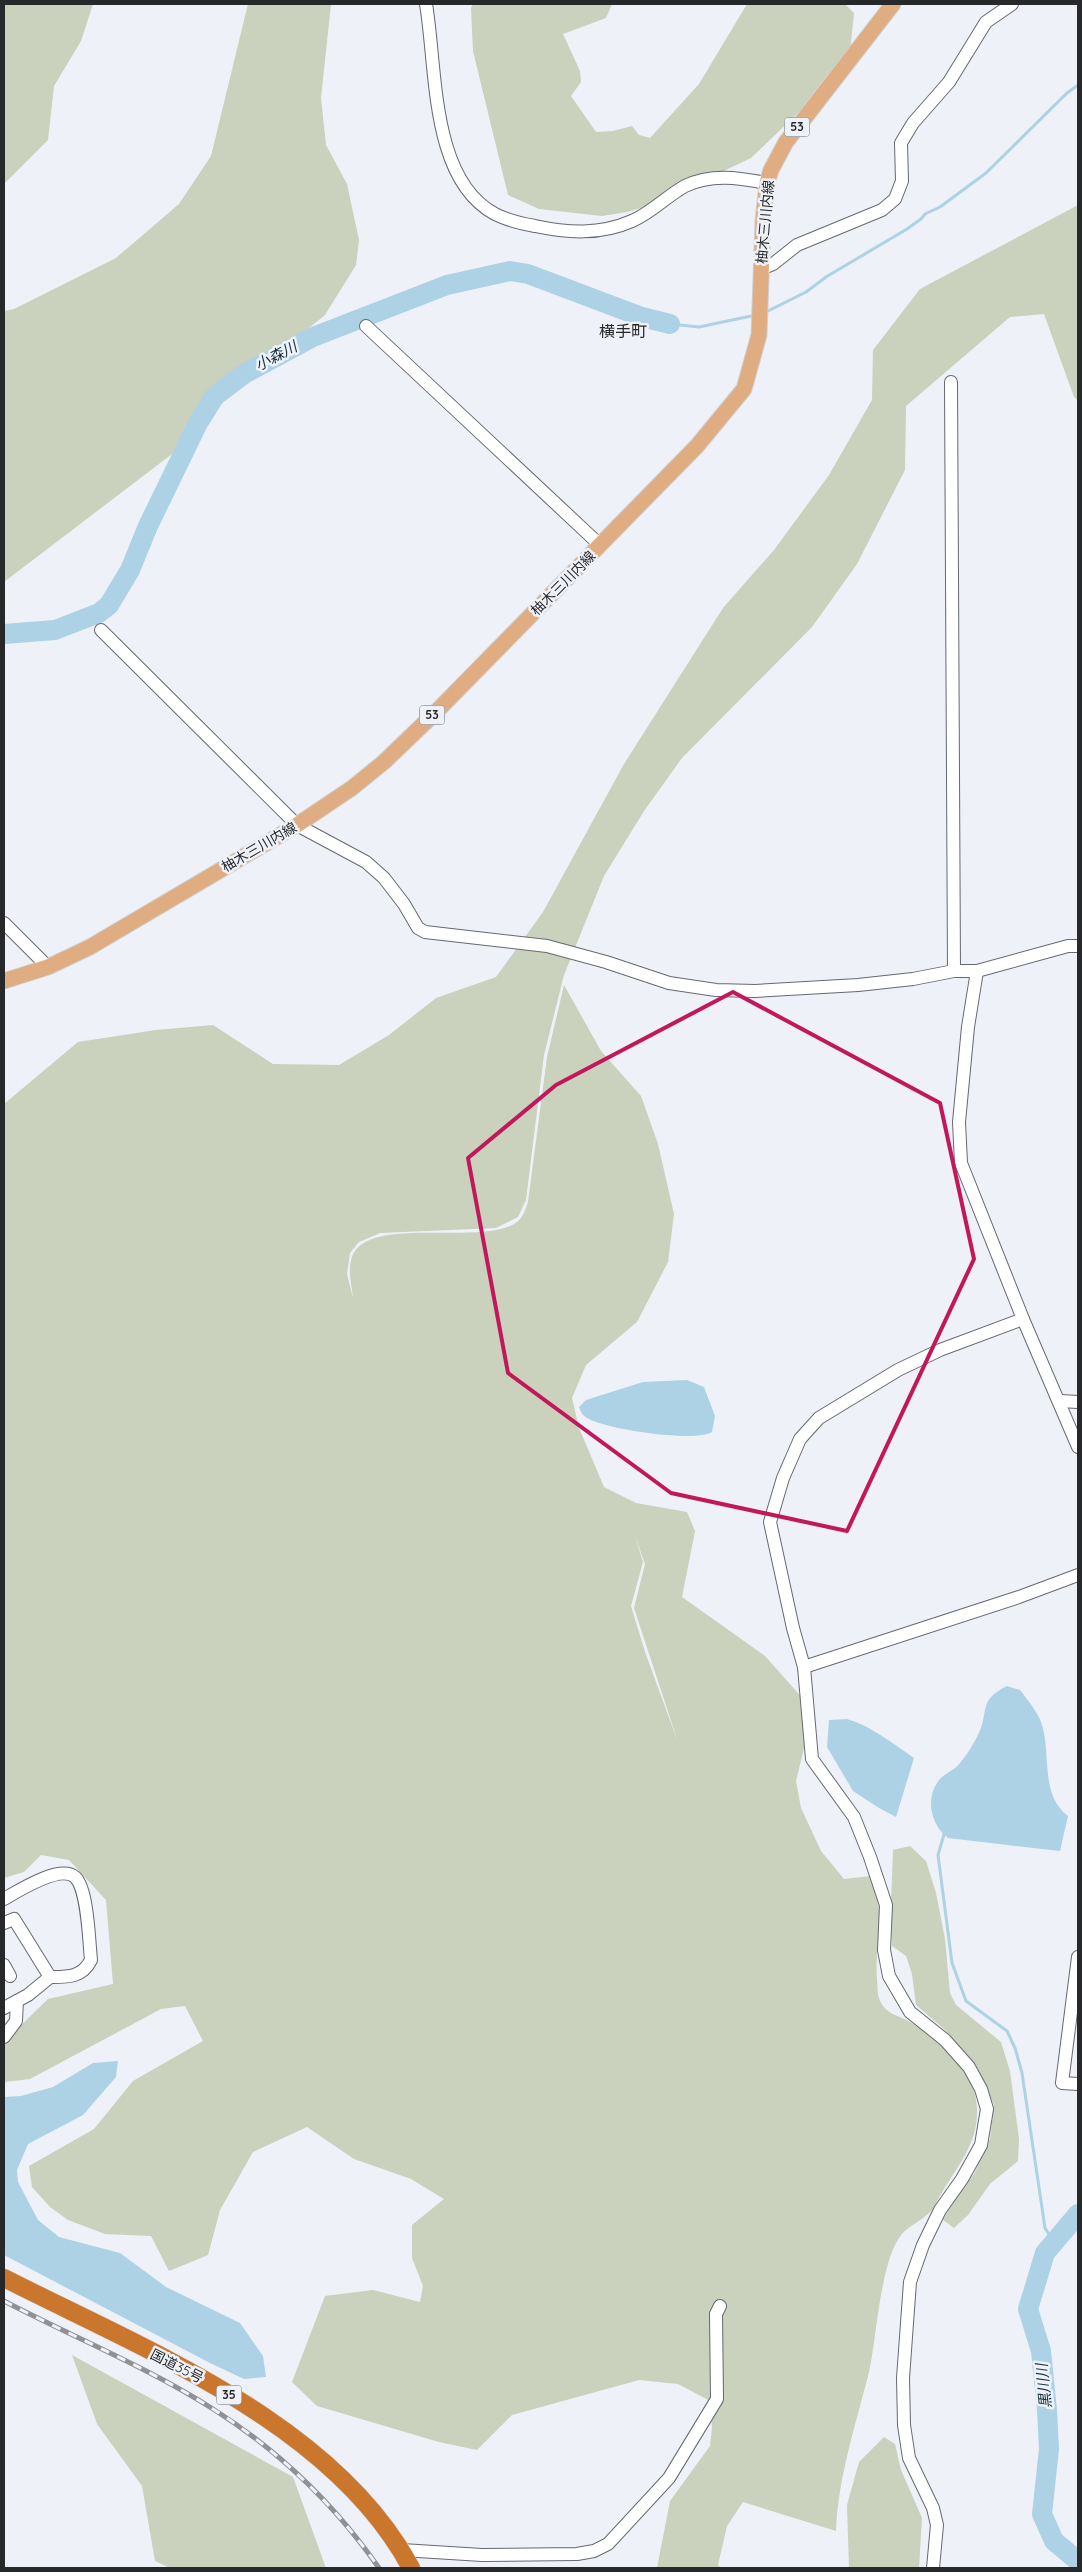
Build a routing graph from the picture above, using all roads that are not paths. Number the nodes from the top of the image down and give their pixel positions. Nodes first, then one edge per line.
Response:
1 (426, 4) edge
2 (893, 4) edge
3 (1012, 4) edge
4 (767, 183) junction
5 (761, 272) junction
6 (366, 326) dead end
7 (951, 382) dead end
8 (600, 545) junction
9 (101, 630) dead end
10 (297, 825) junction
11 (4, 923) edge
12 (1078, 946) edge
13 (48, 966) junction
14 (954, 971) junction
15 (976, 971) junction
16 (4, 981) edge
17 (1023, 1319) junction
18 (1060, 1401) junction
19 (1078, 1402) edge
20 (1078, 1446) edge
21 (1078, 1576) edge
22 (804, 1667) junction
23 (4, 1899) edge
24 (4, 1924) edge
25 (1078, 1957) edge
26 (4, 1964) edge
27 (10, 1976) dead end
28 (50, 1977) junction
29 (17, 2001) junction
30 (4, 2008) edge
31 (4, 2023) edge
32 (4, 2037) edge
33 (1078, 2084) edge
34 (4, 2278) edge
35 (720, 2306) dead end
36 (402, 2550) junction
37 (411, 2568) edge
38 (933, 2568) edge

1 - 4 street
2 - 4 main road, 柚木三川内線 / 53
3 - 5 street
4 - 5 main road, 柚木三川内線 / 53
5 - 8 main road, 柚木三川内線 / 53
6 - 8 street
7 - 14 street
8 - 10 main road, 柚木三川内線 / 53
9 - 10 street
10 - 13 main road, 柚木三川内線 / 53
10 - 14 street
11 - 13 street
12 - 15 street
13 - 16 main road, 柚木三川内線 / 53
14 - 15 street
15 - 17 street
17 - 18 street
17 - 22 street
18 - 19 street
18 - 20 street
21 - 22 street
22 - 38 street
23 - 28 street
24 - 28 street
25 - 33 street
26 - 27 street
28 - 29 street
29 - 30 street
29 - 32 street
30 - 31 street
34 - 36 highway, 国道35号 / 35
35 - 36 street
36 - 37 highway, 国道35号 / 35

